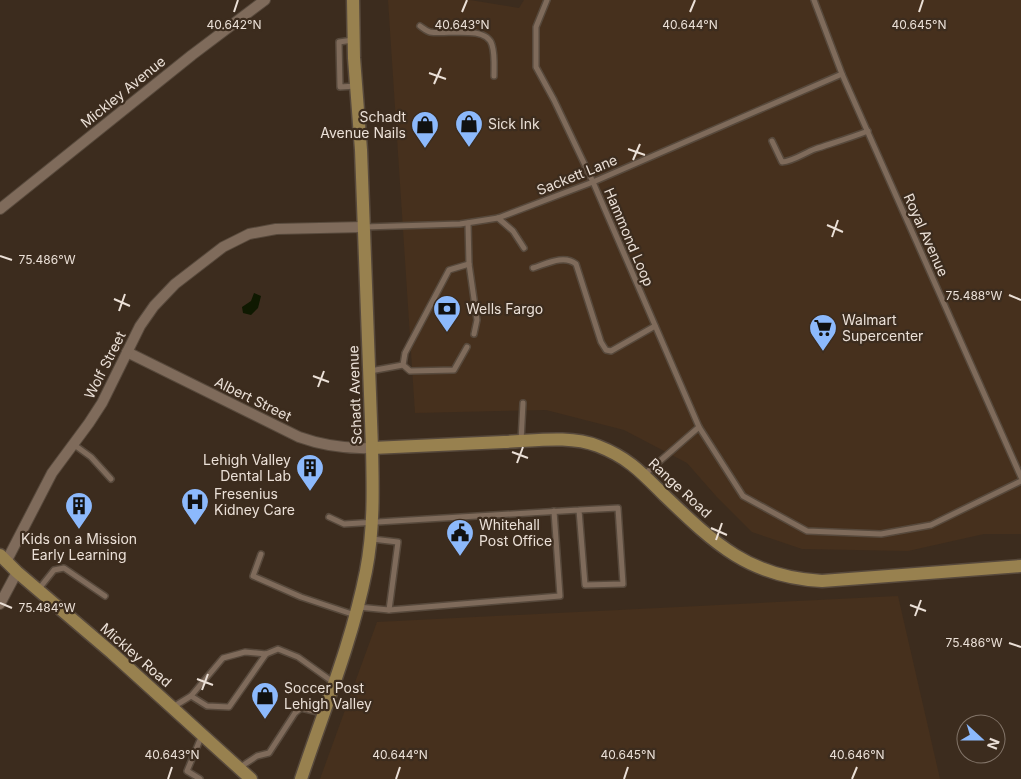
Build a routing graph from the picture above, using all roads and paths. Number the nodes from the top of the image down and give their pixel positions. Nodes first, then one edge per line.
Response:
1 (265, 0) edge
2 (353, 0) edge
3 (547, 0) edge
4 (814, 0) edge
5 (420, 26) dead end
6 (842, 74) junction
7 (494, 76) dead end
8 (868, 131) junction
9 (772, 141) dead end
10 (593, 182) junction
11 (0, 209) edge
12 (498, 218) junction
13 (468, 223) junction
14 (364, 227) junction
15 (524, 248) dead end
16 (469, 264) junction
17 (533, 268) dead end
18 (655, 326) junction
19 (474, 334) dead end
20 (467, 347) dead end
21 (127, 352) junction
22 (403, 365) junction
23 (369, 371) junction
24 (523, 403) dead end
25 (699, 427) junction
26 (520, 442) junction
27 (73, 444) junction
28 (372, 448) junction
29 (644, 474) junction
30 (1021, 477) edge
31 (111, 479) dead end
32 (1021, 481) edge
33 (579, 510) junction
34 (554, 511) junction
35 (329, 517) dead end
36 (372, 522) junction
37 (370, 538) junction
38 (261, 554) dead end
39 (3, 558) edge
40 (1021, 566) edge
41 (17, 572) junction
42 (38, 590) junction
43 (104, 596) dead end
44 (0, 604) edge
45 (389, 610) junction
46 (356, 611) junction
47 (266, 654) junction
48 (333, 683) junction
49 (191, 696) junction
50 (172, 708) junction
51 (323, 713) junction
52 (202, 735) junction
53 (239, 768) junction
54 (200, 779) edge
55 (251, 779) edge
56 (301, 779) edge

1 - 11 street, Mickley Avenue
2 - 14 street, Schadt Avenue
3 - 10 lane, Hammond Loop
4 - 6 lane, Royal Avenue
5 - 7 lane
6 - 8 lane, Royal Avenue
6 - 10 lane, Sackett Lane
8 - 9 lane
8 - 30 lane, Royal Avenue
10 - 12 lane, Sackett Lane
10 - 18 lane, Hammond Loop
12 - 13 lane, Sackett Lane
12 - 15 lane
13 - 14 lane, Sackett Lane
13 - 16 lane
14 - 21 street, Wolf Street
14 - 23 street, Schadt Avenue
16 - 19 lane
16 - 22 lane
17 - 18 lane
18 - 25 lane, Hammond Loop
20 - 22 lane
21 - 27 street, Wolf Street
21 - 28 street, Albert Street
22 - 23 lane
23 - 28 street, Schadt Avenue
24 - 26 lane
25 - 29 lane
25 - 32 lane, Hammond Loop
26 - 28 street, Range Road
26 - 29 street, Range Road
27 - 31 lane
27 - 39 street, Wolf Street
28 - 36 street, Schadt Avenue
29 - 40 street, Range Road
33 - 33 lane
33 - 34 lane
34 - 36 lane
34 - 45 lane
35 - 36 lane
36 - 37 street, Schadt Avenue
37 - 45 lane
37 - 46 street, Schadt Avenue
38 - 46 lane
39 - 41 street, Mickley Road
41 - 42 street, Mickley Road
41 - 44 street
42 - 43 lane
42 - 50 street, Mickley Road
45 - 46 lane
46 - 48 street, Schadt Avenue
47 - 48 lane
47 - 49 lane
47 - 49 lane
48 - 51 street, Schadt Avenue
49 - 50 lane
50 - 52 street, Mickley Road
51 - 53 lane
51 - 56 street, Schadt Avenue
52 - 53 street, Mickley Road
52 - 54 lane
53 - 55 street, Mickley Road

